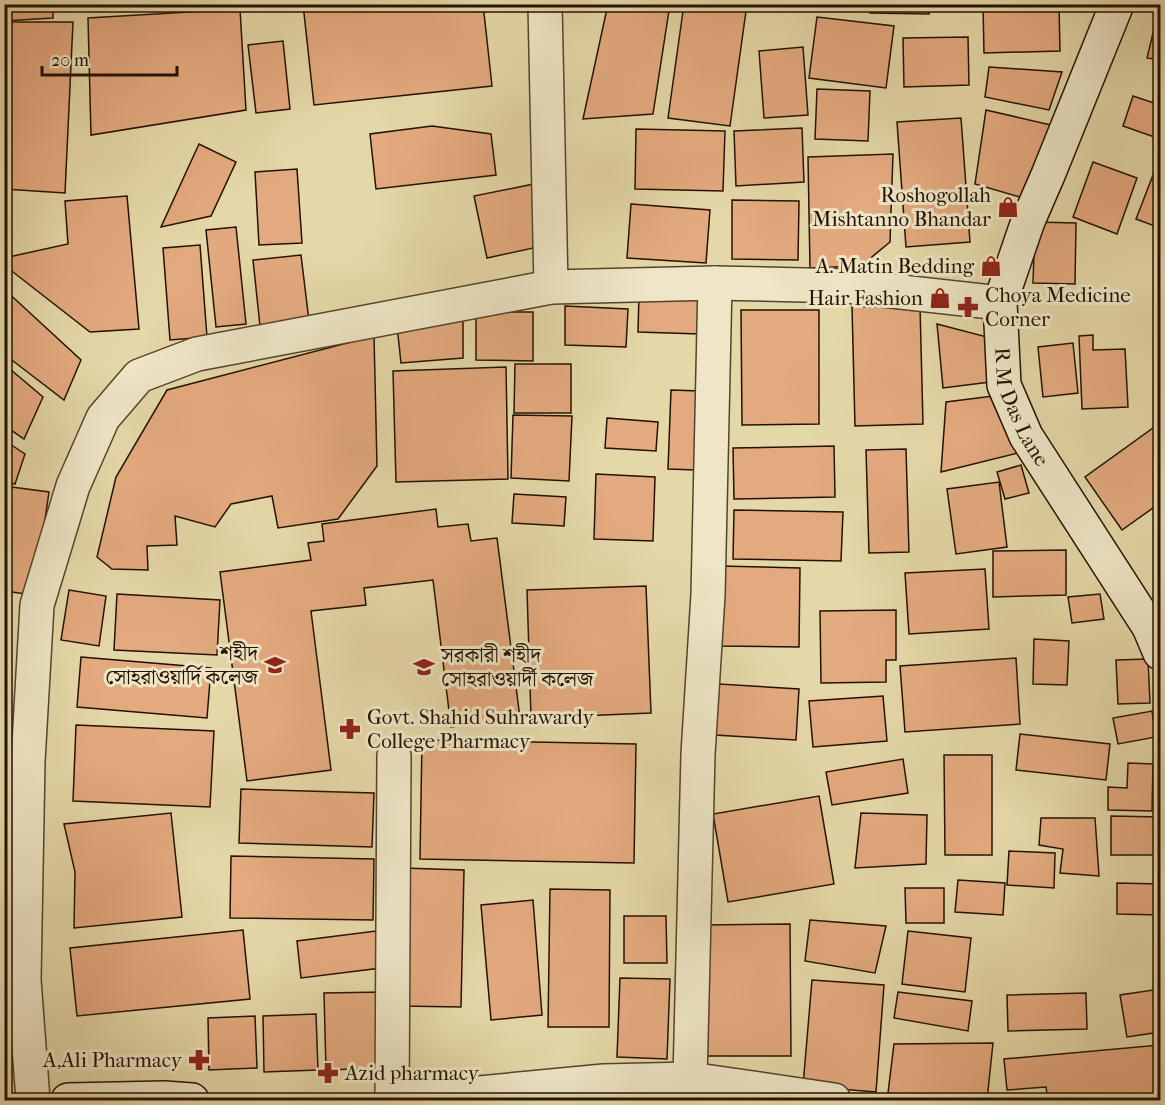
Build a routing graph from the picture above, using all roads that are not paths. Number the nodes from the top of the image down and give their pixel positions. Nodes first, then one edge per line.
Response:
1 (545, 4) edge
2 (1117, 4) edge
3 (715, 283) junction
4 (551, 287) junction
5 (1000, 303) junction
6 (1161, 653) edge
7 (394, 756) dead end
8 (690, 1079) junction
9 (33, 1101) edge
10 (68, 1101) edge
11 (192, 1101) edge
12 (392, 1101) edge
13 (405, 1101) edge
14 (834, 1101) edge

1 - 4 street
2 - 5 street, R M Das Lane
3 - 4 street
3 - 5 street
3 - 8 street
4 - 9 street
5 - 6 street, R M Das Lane
7 - 12 street
8 - 13 street
8 - 14 street
10 - 11 street

